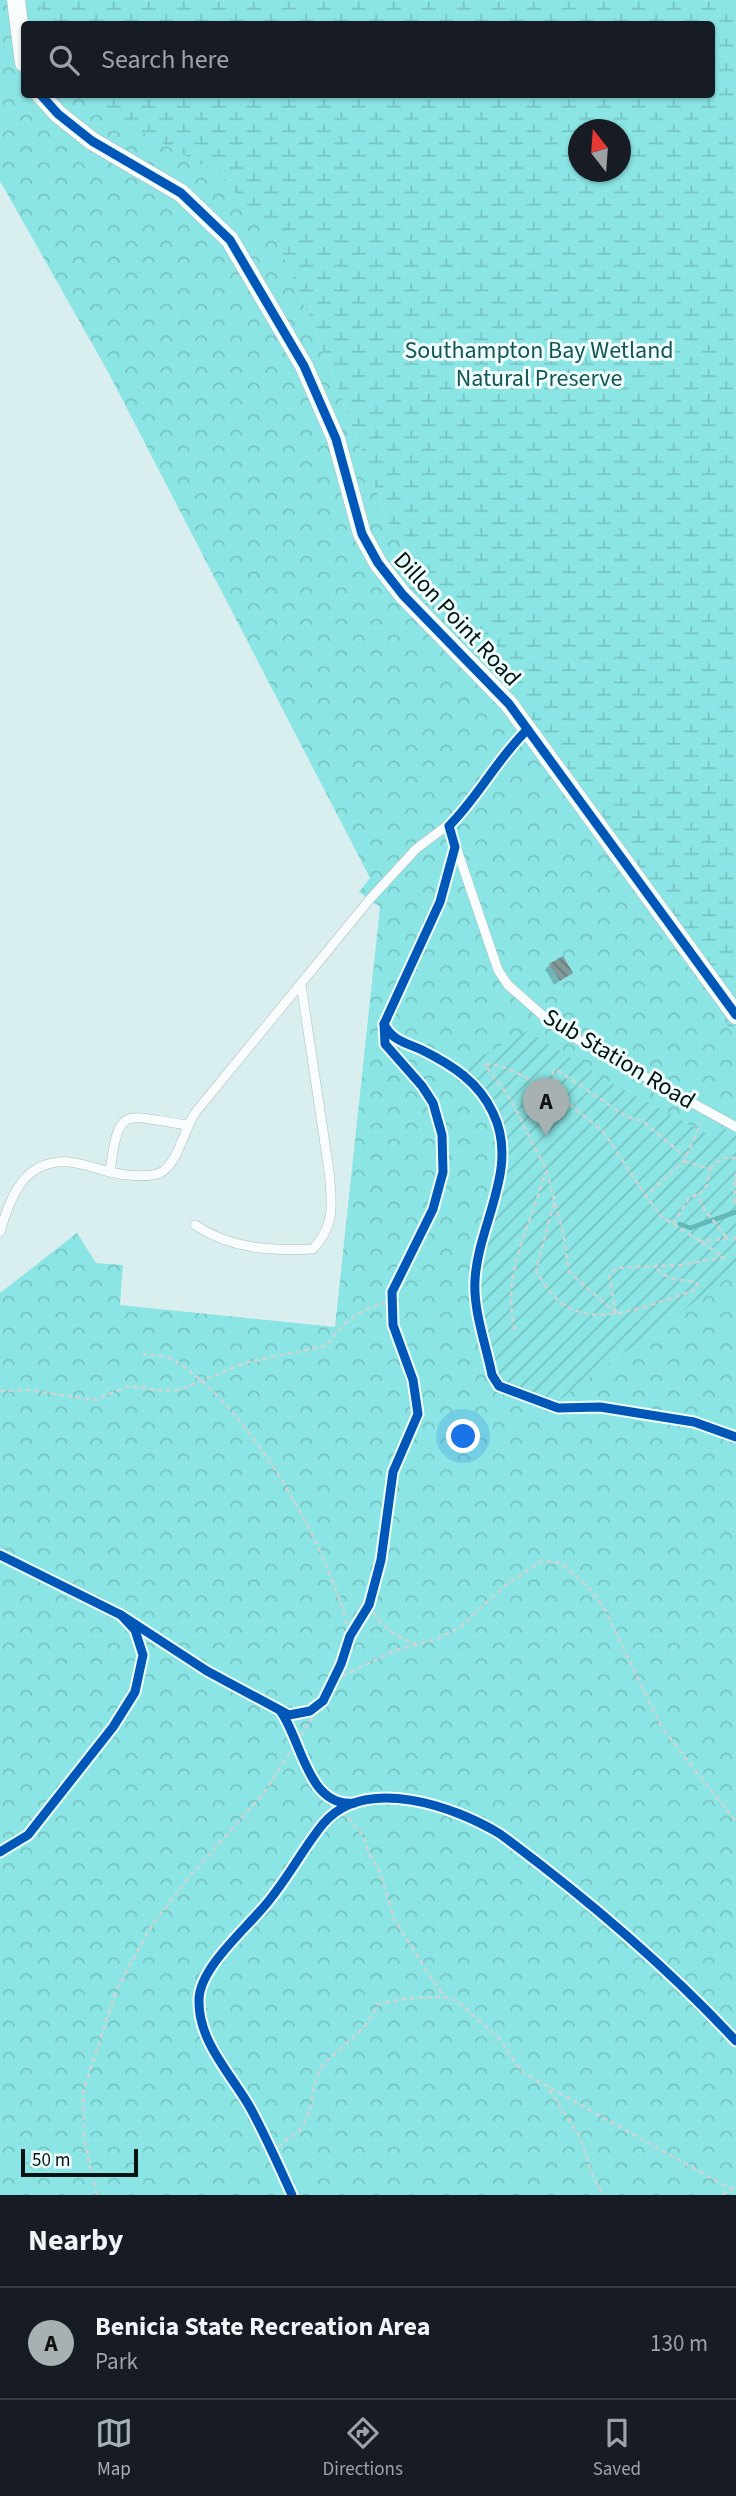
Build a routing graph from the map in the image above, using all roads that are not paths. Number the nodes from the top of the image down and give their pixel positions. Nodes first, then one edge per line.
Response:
1 (16, 0) edge
2 (21, 39) edge
3 (44, 98) edge
4 (527, 730) junction
5 (449, 826) junction
6 (301, 984) junction
7 (736, 1015) edge
8 (187, 1125) junction
9 (736, 1126) edge
10 (110, 1172) junction
11 (195, 1225) dead end
12 (0, 1232) edge

1 - 2 street
3 - 4 street, Dillon Point Road
4 - 5 lane
4 - 7 street, Dillon Point Road
5 - 6 lane
5 - 9 lane, Sub Station Road
6 - 8 lane
6 - 11 lane
8 - 10 lane
8 - 10 lane
10 - 12 lane

